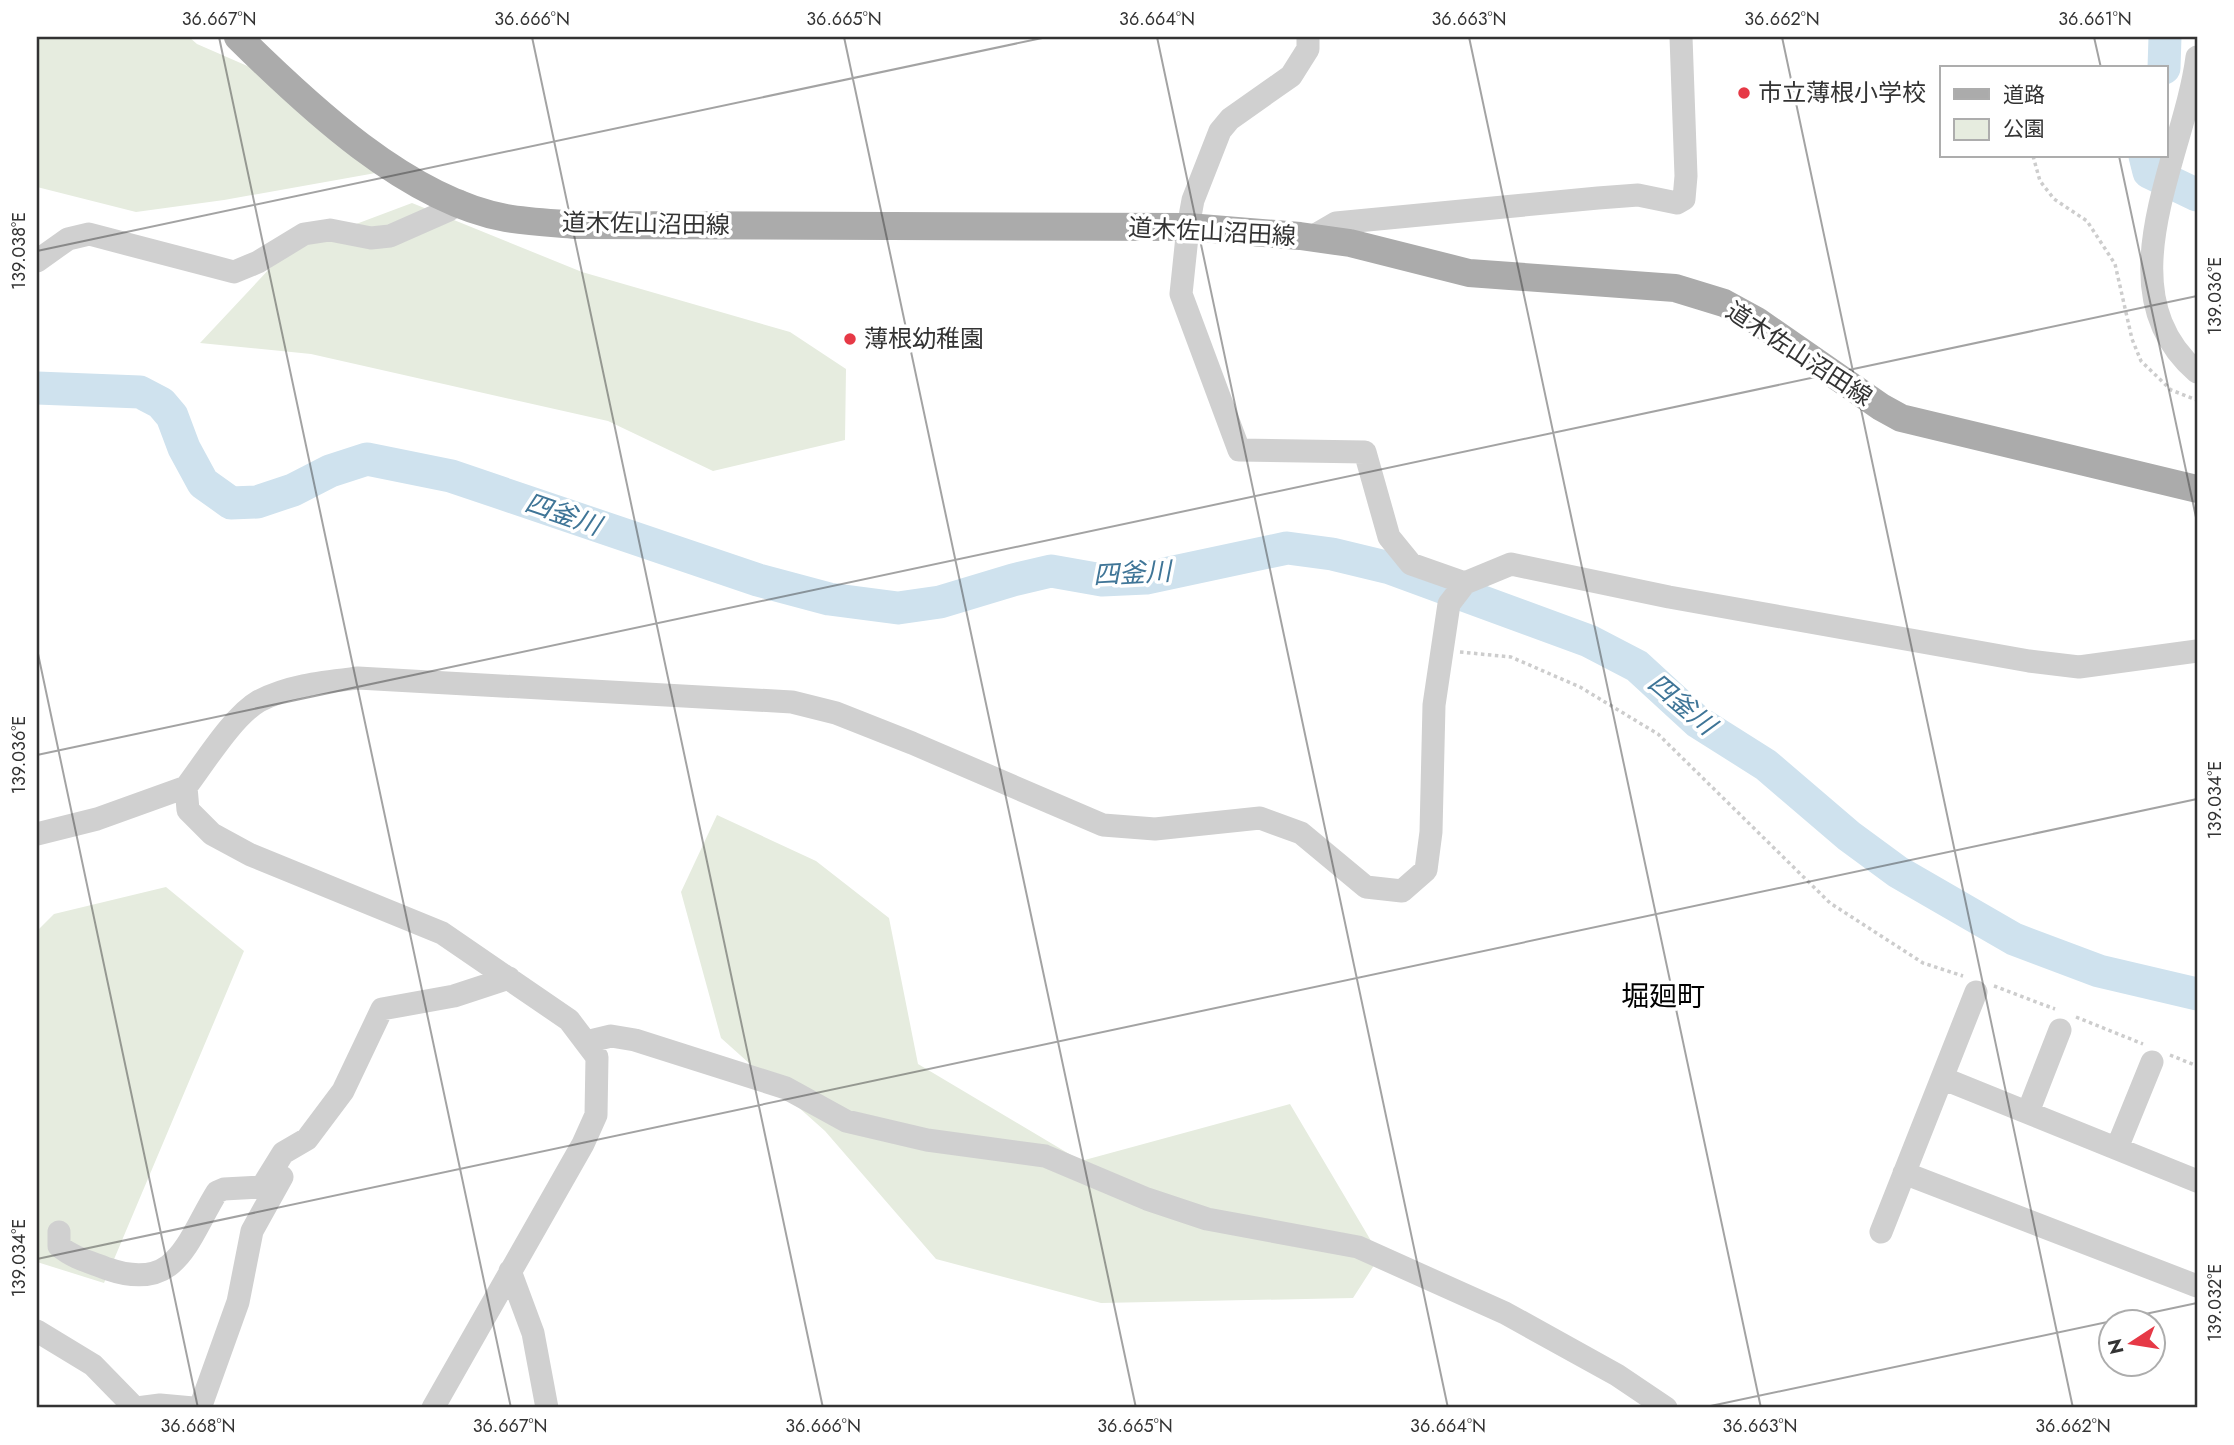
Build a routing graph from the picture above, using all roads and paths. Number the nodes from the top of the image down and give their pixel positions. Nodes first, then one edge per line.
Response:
1 (238, 37) edge
2 (1308, 37) edge
3 (1681, 37) edge
4 (2197, 57) edge
5 (2033, 158) edge
6 (459, 201) junction
7 (1188, 226) junction
8 (1312, 237) junction
9 (37, 261) edge
10 (2197, 372) edge
11 (2197, 400) edge
12 (2197, 489) edge
13 (1465, 583) junction
14 (1440, 650) junction
15 (2197, 651) edge
16 (186, 787) junction
17 (37, 834) edge
18 (509, 978) junction
19 (1980, 986) junction
20 (2065, 1019) junction
21 (586, 1042) junction
22 (2153, 1053) junction
23 (2197, 1066) edge
24 (1942, 1078) junction
25 (2028, 1112) junction
26 (302, 1144) junction
27 (2117, 1148) junction
28 (1904, 1173) junction
29 (2197, 1181) edge
30 (1881, 1231) dead end
31 (59, 1232) dead end
32 (510, 1270) junction
33 (2197, 1286) edge
34 (37, 1331) edge
35 (136, 1408) edge
36 (193, 1408) edge
37 (200, 1408) edge
38 (433, 1408) edge
39 (547, 1408) edge
40 (1666, 1408) edge

1 - 6 main road, 道木佐山沼田線
2 - 7 street
3 - 8 street
4 - 10 street
5 - 11 path
6 - 7 main road, 道木佐山沼田線
6 - 9 street
7 - 8 main road, 道木佐山沼田線
7 - 13 street
8 - 12 main road, 道木佐山沼田線
13 - 14 street
13 - 15 street
14 - 16 street
14 - 19 path
16 - 17 street
16 - 18 street
18 - 21 street
18 - 26 street
19 - 20 path
19 - 24 street
20 - 22 path
20 - 25 street
21 - 32 street
21 - 40 street
22 - 23 path
22 - 27 street
24 - 25 street
24 - 28 street
25 - 27 street
26 - 31 street
26 - 37 street
27 - 29 street
28 - 30 street
28 - 33 street
32 - 38 street
32 - 39 street
34 - 35 street
35 - 36 street

